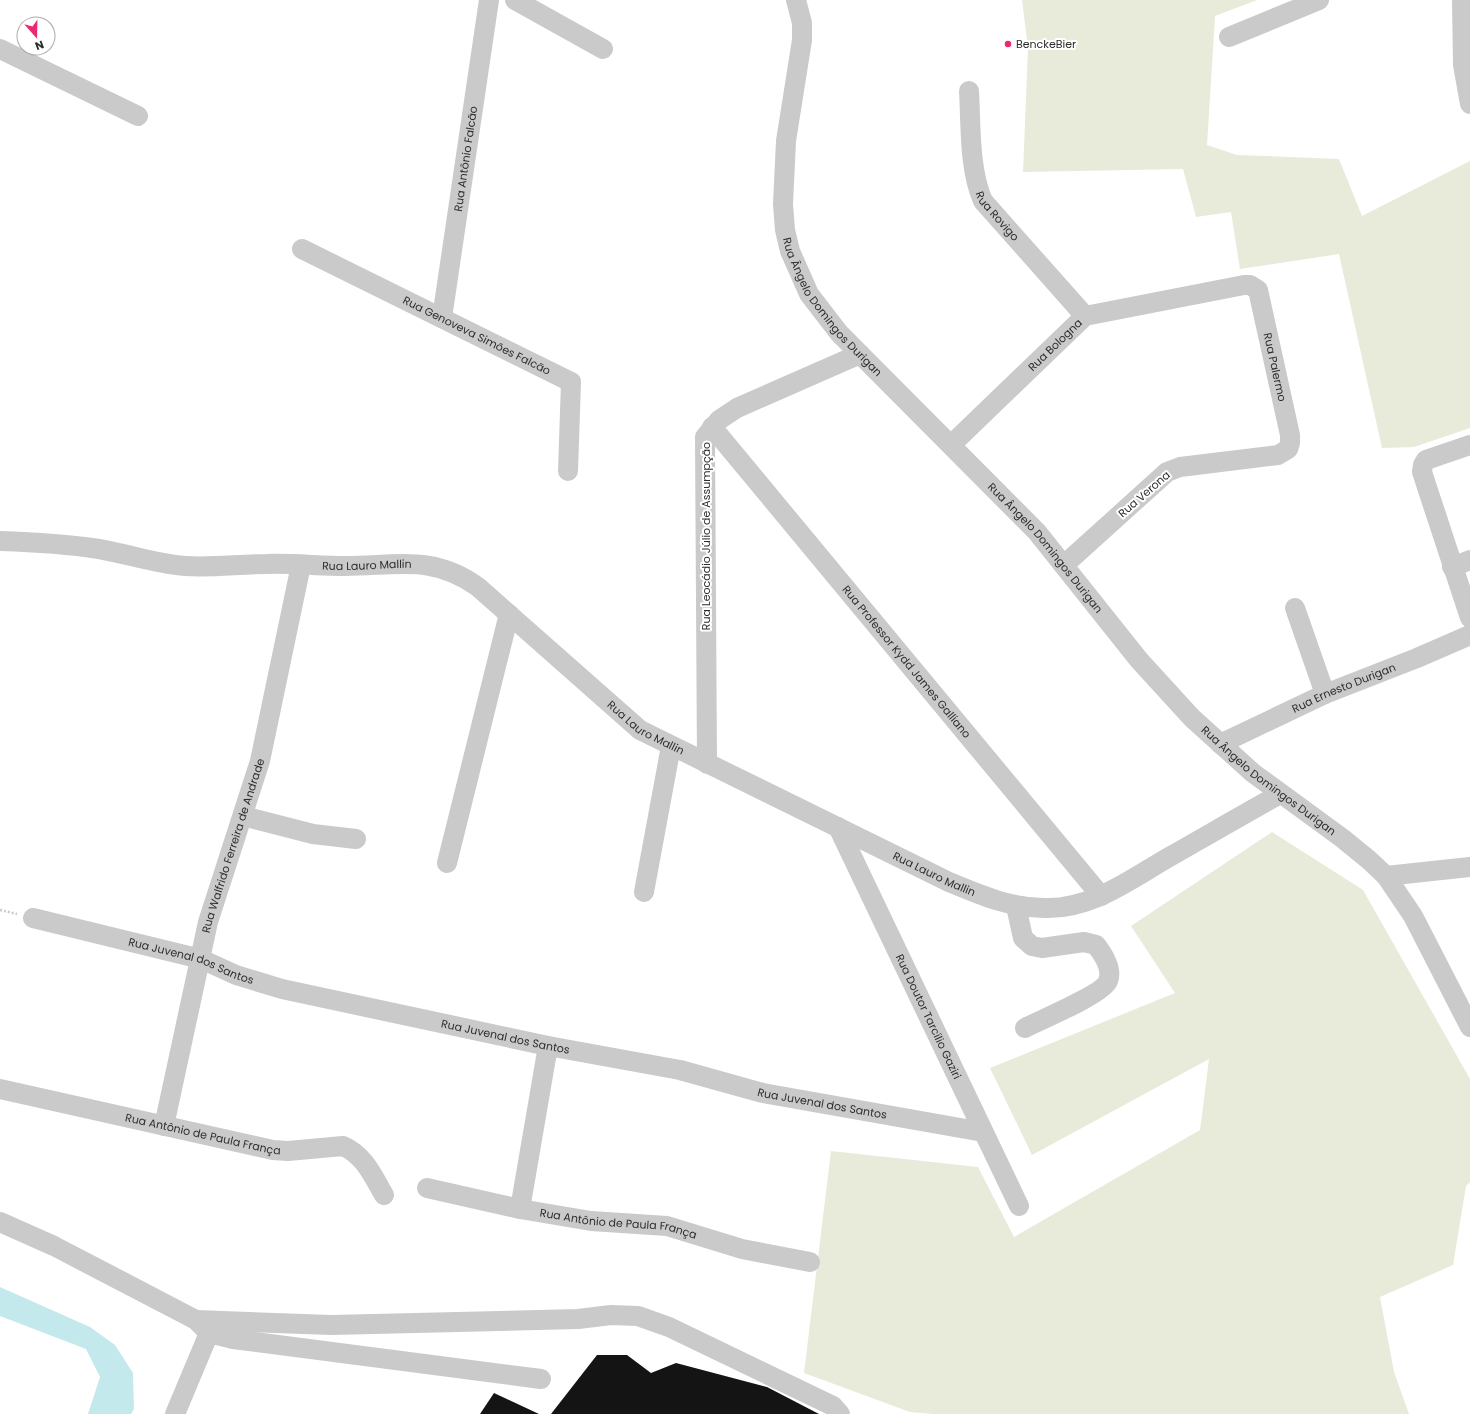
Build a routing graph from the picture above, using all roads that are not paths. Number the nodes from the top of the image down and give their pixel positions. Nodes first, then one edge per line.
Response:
1 (489, 0) edge
2 (515, 0) edge
3 (796, 0) edge
4 (1319, 0) edge
5 (1462, 0) edge
6 (1229, 37) dead end
7 (0, 49) edge
8 (603, 49) dead end
9 (969, 90) dead end
10 (1470, 104) edge
11 (138, 116) dead end
12 (302, 249) dead end
13 (1255, 287) joint
14 (1085, 316) junction
15 (442, 318) junction
16 (860, 354) junction
17 (712, 427) junction
18 (952, 444) junction
19 (1470, 445) edge
20 (1288, 449) joint
21 (568, 471) dead end
22 (0, 541) edge
23 (1461, 564) edge
24 (301, 565) junction
25 (1064, 565) junction
26 (1470, 592) edge
27 (1295, 608) dead end
28 (509, 614) junction
29 (1470, 618) edge
30 (1470, 634) edge
31 (1324, 694) junction
32 (1220, 744) junction
33 (671, 746) junction
34 (707, 764) junction
35 (1280, 794) junction
36 (243, 816) junction
37 (838, 827) junction
38 (356, 839) dead end
39 (446, 863) dead end
40 (1470, 867) edge
41 (1386, 876) junction
42 (644, 892) dead end
43 (1100, 896) junction
44 (1016, 906) junction
45 (33, 918) dead end
46 (201, 959) junction
47 (1470, 1027) edge
48 (1025, 1028) dead end
49 (548, 1046) junction
50 (0, 1089) edge
51 (164, 1126) junction
52 (983, 1132) junction
53 (427, 1188) dead end
54 (384, 1194) dead end
55 (1019, 1206) dead end
56 (520, 1209) junction
57 (0, 1222) edge
58 (810, 1262) dead end
59 (203, 1327) junction
60 (541, 1379) dead end
61 (175, 1414) edge
62 (840, 1414) edge

1 - 15 street, Rua Antônio Falcão
2 - 8 street
3 - 16 street, Rua Ângelo Domingos Durigan
4 - 6 street
5 - 10 street
7 - 11 street
9 - 14 street, Rua Rovigo
12 - 15 street, Rua Genoveva Simões Falcão
13 - 14 street, Rua Bologna
13 - 20 street, Rua Palermo
14 - 18 street, Rua Bologna
15 - 21 street, Rua Genoveva Simões Falcão
16 - 17 street, Rua Leocádio Júlio de Assumpção
16 - 18 street, Rua Ângelo Domingos Durigan
17 - 34 street, Rua Leocádio Júlio de Assumpção
17 - 43 street, Rua Professor Kydd James Galliano
18 - 25 street, Rua Ângelo Domingos Durigan
19 - 23 street
20 - 25 street, Rua Verona
22 - 24 street, Rua Lauro Mallin
23 - 26 street
23 - 29 street
24 - 28 street, Rua Lauro Mallin
24 - 36 street, Rua Walfrido Ferreira de Andrade
25 - 32 street, Rua Ângelo Domingos Durigan
27 - 31 street
28 - 33 street, Rua Lauro Mallin
28 - 39 street
30 - 31 street, Rua Ernesto Durigan
31 - 32 street, Rua Ernesto Durigan
32 - 35 street, Rua Ângelo Domingos Durigan
33 - 34 street, Rua Lauro Mallin
33 - 42 street
34 - 37 street, Rua Lauro Mallin
35 - 41 street, Rua Ângelo Domingos Durigan
35 - 43 street, Rua Lauro Mallin
36 - 38 street
36 - 46 street, Rua Walfrido Ferreira de Andrade
37 - 44 street, Rua Lauro Mallin
37 - 52 street, Rua Doutor Tarcílio Gaziri
40 - 41 street
41 - 47 street, Rua Ângelo Domingos Durigan
43 - 44 street, Rua Lauro Mallin
44 - 48 street
45 - 46 street, Rua Juvenal dos Santos
46 - 49 street, Rua Juvenal dos Santos
46 - 51 street, Rua Walfrido Ferreira de Andrade
49 - 52 street, Rua Juvenal dos Santos
49 - 56 street
50 - 51 street, Rua Antônio de Paula França
51 - 54 street, Rua Antônio de Paula França
52 - 55 street, Rua Doutor Tarcílio Gaziri
53 - 56 street, Rua Antônio de Paula França
56 - 58 street, Rua Antônio de Paula França
57 - 59 street
59 - 60 street
59 - 61 street
59 - 62 street

